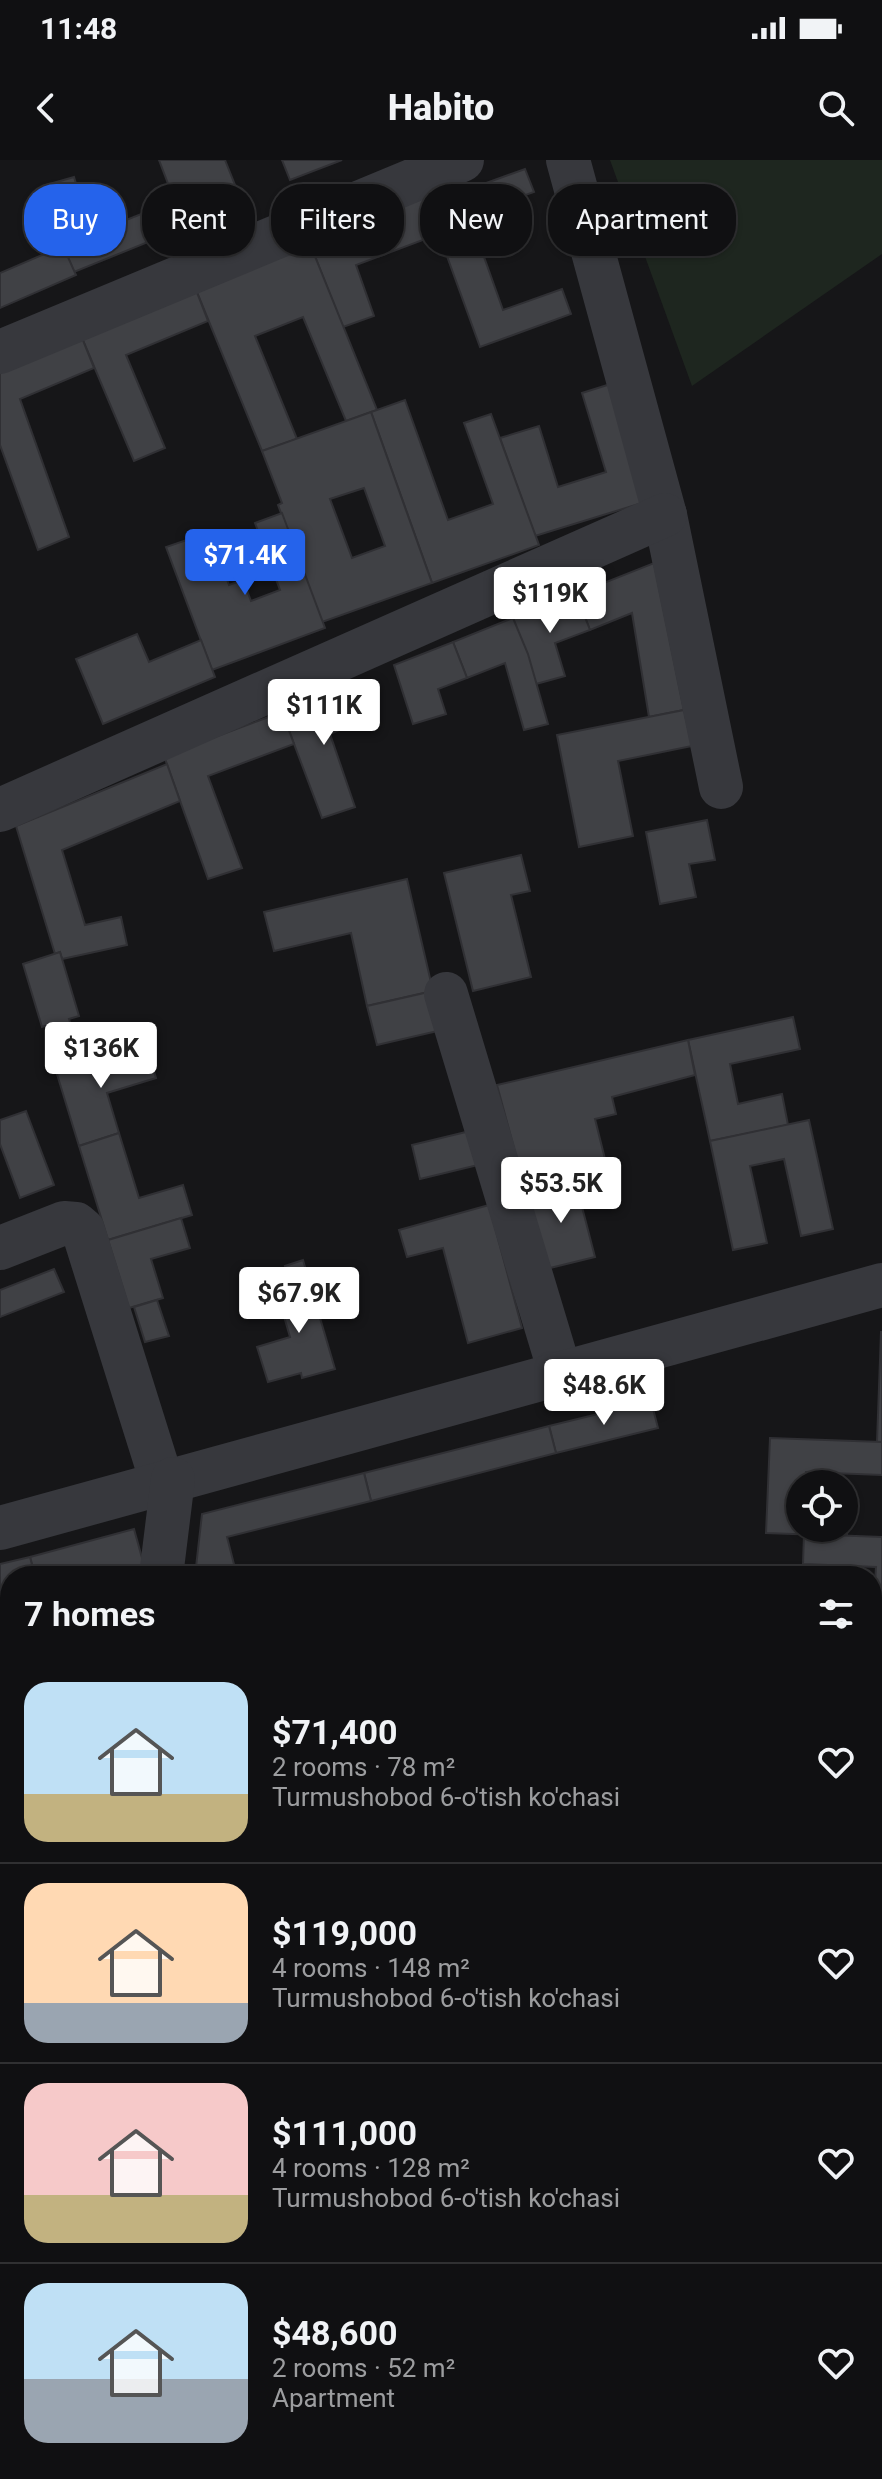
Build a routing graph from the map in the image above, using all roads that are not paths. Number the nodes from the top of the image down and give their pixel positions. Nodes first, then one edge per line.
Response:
1 (462, 160) edge
2 (568, 160) edge
3 (0, 352) edge
4 (665, 515) junction
5 (721, 787) dead end
6 (0, 810) edge
7 (446, 994) dead end
8 (0, 1248) edge
9 (882, 1285) edge
10 (560, 1372) junction
11 (167, 1481) junction
12 (0, 1528) edge
13 (162, 1566) edge

1 - 3 street
2 - 4 street
4 - 5 street
4 - 6 street
7 - 10 street
8 - 11 street
9 - 10 street
10 - 11 street
11 - 12 street
11 - 13 street

